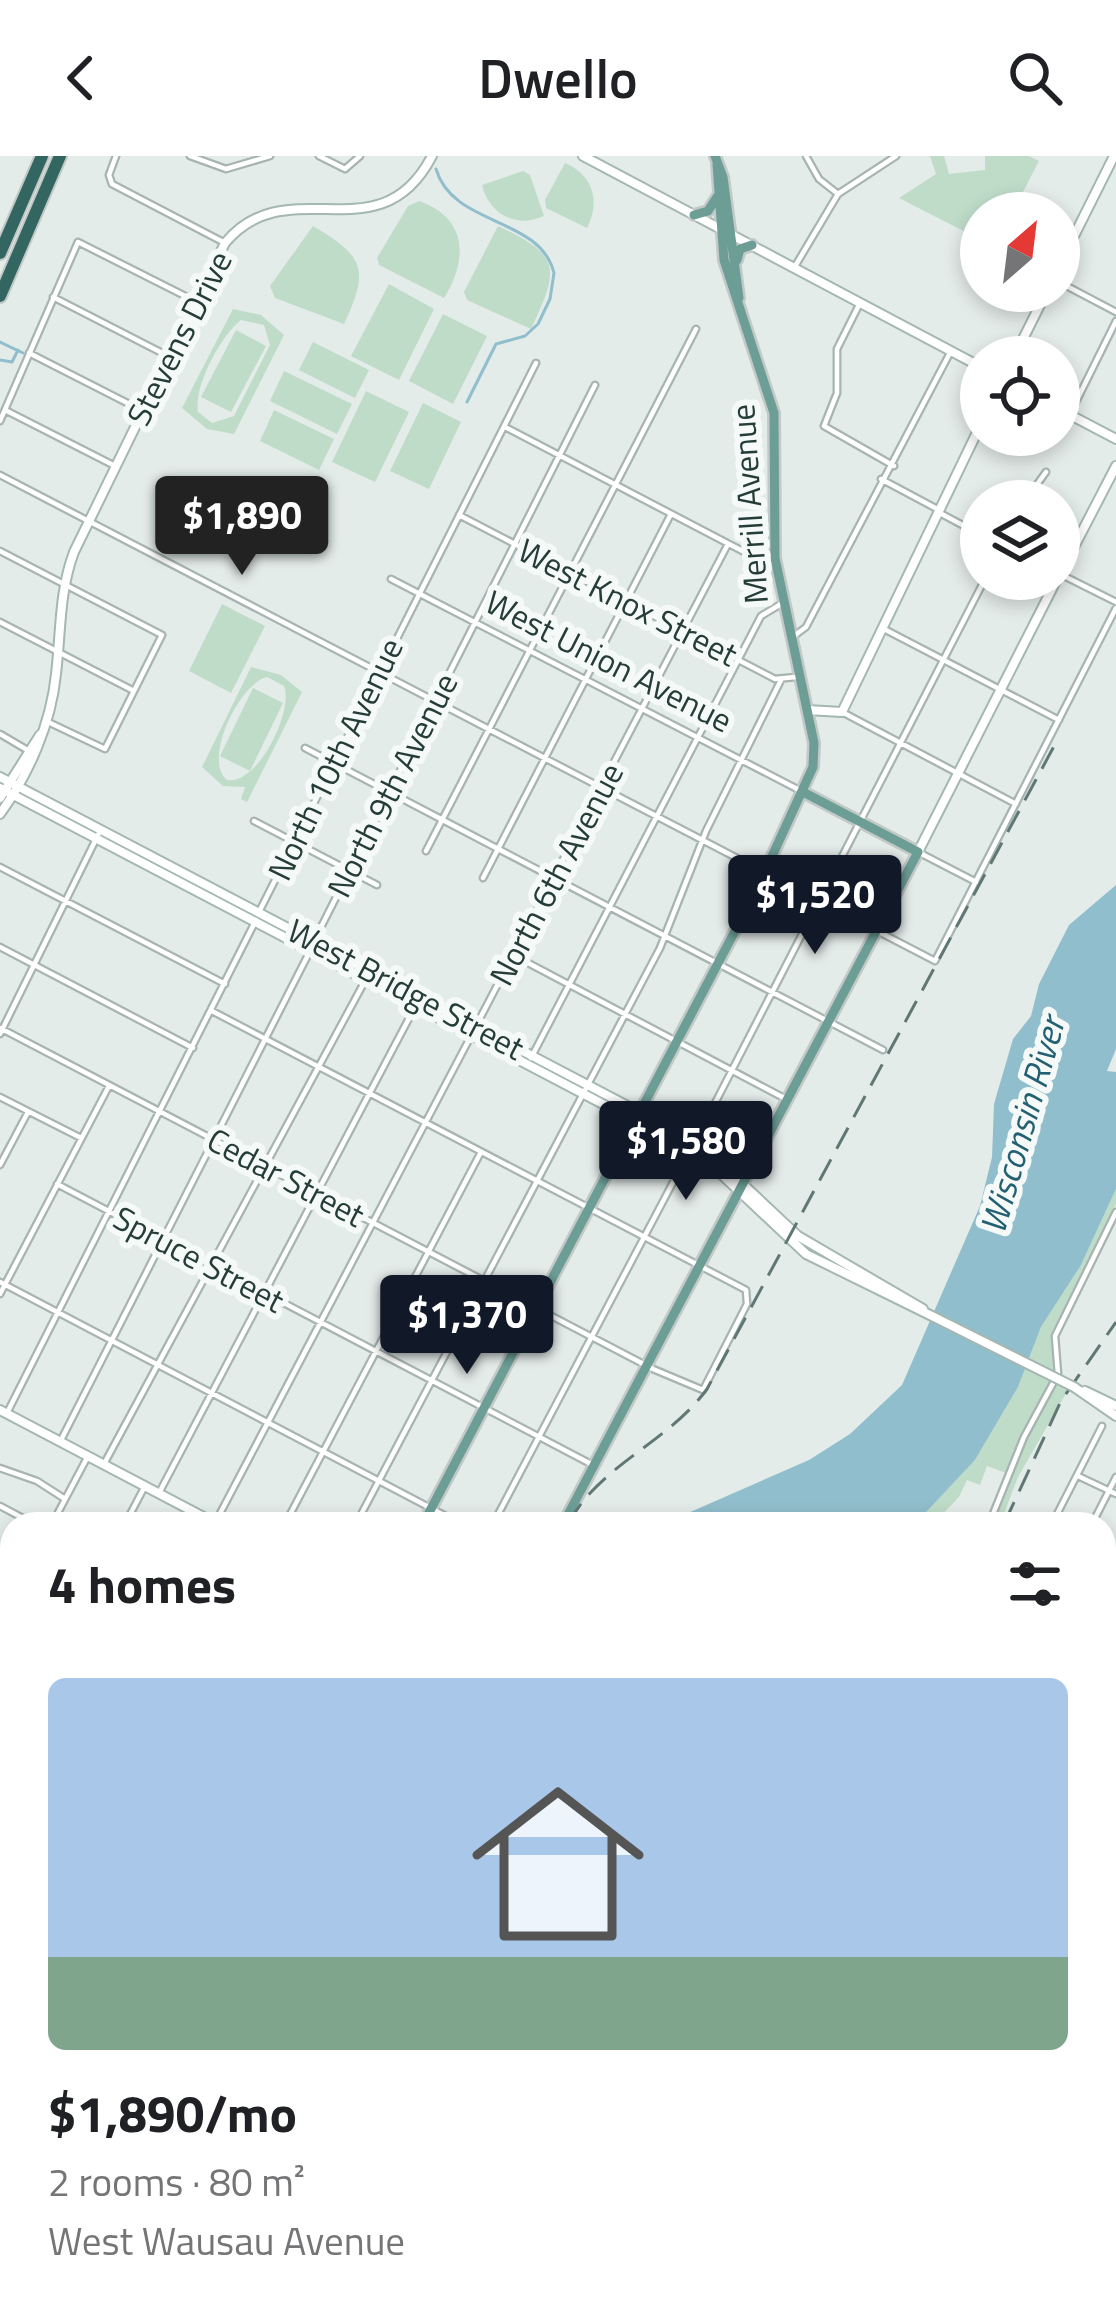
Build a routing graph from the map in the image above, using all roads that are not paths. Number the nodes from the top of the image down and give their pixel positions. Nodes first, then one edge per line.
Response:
1 (42, 156) edge
2 (59, 156) edge
3 (116, 156) edge
4 (190, 156) edge
5 (270, 156) edge
6 (319, 156) edge
7 (360, 156) edge
8 (432, 156) edge
9 (583, 156) edge
10 (806, 156) edge
11 (896, 156) edge
12 (1114, 156) edge
13 (716, 160) edge
14 (1104, 178) junction
15 (1116, 184) edge
16 (838, 194) junction
17 (717, 197) junction
18 (694, 215) junction
19 (1080, 225) edge
20 (723, 230) junction
21 (225, 243) junction
22 (752, 245) junction
23 (0, 253) edge
24 (794, 268) junction
25 (738, 277) junction
26 (1080, 293) edge
27 (0, 296) edge
28 (53, 297) junction
29 (739, 298) junction
30 (195, 301) junction
31 (860, 303) junction
32 (1116, 312) edge
33 (1116, 321) edge
34 (696, 329) dead end
35 (951, 351) junction
36 (29, 353) junction
37 (168, 356) junction
38 (960, 356) edge
39 (536, 363) dead end
40 (595, 385) dead end
41 (1080, 395) edge
42 (5, 410) junction
43 (141, 410) junction
44 (1080, 420) edge
45 (0, 422) edge
46 (504, 427) junction
47 (1116, 439) edge
48 (560, 455) junction
49 (966, 456) edge
50 (115, 466) junction
51 (893, 466) junction
52 (1116, 466) edge
53 (1046, 472) dead end
54 (0, 475) edge
55 (881, 479) junction
56 (1040, 480) edge
57 (615, 485) junction
58 (939, 511) junction
59 (671, 514) junction
60 (459, 515) junction
61 (88, 521) junction
62 (960, 523) edge
63 (1080, 535) edge
64 (514, 543) junction
65 (728, 544) junction
66 (0, 550) edge
67 (775, 558) junction
68 (570, 572) junction
69 (391, 579) dead end
70 (64, 582) junction
71 (1080, 587) edge
72 (419, 593) junction
73 (974, 600) edge
74 (1047, 600) edge
75 (626, 601) junction
76 (782, 604) junction
77 (1116, 605) edge
78 (0, 622) edge
79 (474, 622) junction
80 (884, 629) junction
81 (682, 630) junction
82 (789, 637) junction
83 (530, 651) junction
84 (58, 652) junction
85 (739, 659) junction
86 (942, 660) junction
87 (378, 671) junction
88 (798, 676) junction
89 (586, 680) junction
90 (781, 680) junction
91 (1000, 690) junction
92 (134, 692) junction
93 (434, 700) junction
94 (642, 709) junction
95 (808, 710) junction
96 (842, 712) junction
97 (1059, 720) junction
98 (45, 725) junction
99 (490, 729) junction
100 (0, 734) edge
101 (698, 738) junction
102 (899, 743) junction
103 (305, 748) dead end
104 (31, 752) junction
105 (545, 758) junction
106 (742, 760) junction
107 (333, 763) junction
108 (811, 772) junction
109 (958, 774) junction
110 (6, 788) edge
111 (602, 788) junction
112 (388, 792) junction
113 (802, 792) junction
114 (823, 802) junction
115 (1016, 804) junction
116 (0, 814) edge
117 (657, 817) junction
118 (254, 820) dead end
119 (443, 820) junction
120 (860, 821) junction
121 (99, 833) junction
122 (703, 840) junction
123 (294, 841) junction
124 (499, 848) junction
125 (426, 851) dead end
126 (918, 852) junction
127 (0, 867) edge
128 (350, 870) junction
129 (764, 872) junction
130 (483, 878) dead end
131 (555, 878) junction
132 (976, 883) junction
133 (377, 885) dead end
134 (66, 902) junction
135 (821, 902) junction
136 (610, 907) junction
137 (257, 916) junction
138 (877, 931) junction
139 (666, 936) junction
140 (313, 945) junction
141 (0, 947) edge
142 (513, 955) junction
143 (718, 964) junction
144 (34, 965) junction
145 (366, 978) junction
146 (225, 985) junction
147 (569, 985) junction
148 (773, 992) junction
149 (418, 1001) junction
150 (212, 1011) junction
151 (625, 1014) junction
152 (830, 1022) junction
153 (1, 1030) edge
154 (474, 1030) junction
155 (266, 1040) junction
156 (677, 1041) junction
157 (193, 1048) junction
158 (883, 1050) dead end
159 (530, 1059) junction
160 (320, 1067) junction
161 (732, 1070) junction
162 (109, 1084) junction
163 (585, 1088) junction
164 (370, 1094) junction
165 (0, 1096) edge
166 (790, 1100) junction
167 (28, 1111) junction
168 (162, 1112) junction
169 (637, 1116) junction
170 (426, 1123) junction
171 (81, 1138) junction
172 (216, 1141) junction
173 (693, 1145) junction
174 (481, 1152) junction
175 (0, 1165) edge
176 (263, 1165) junction
177 (536, 1181) junction
178 (57, 1184) junction
179 (742, 1191) junction
180 (317, 1194) junction
181 (589, 1209) junction
182 (1116, 1212) edge
183 (111, 1213) junction
184 (373, 1223) junction
185 (645, 1238) junction
186 (165, 1241) junction
187 (428, 1252) junction
188 (209, 1264) junction
189 (701, 1267) junction
190 (484, 1281) junction
191 (3, 1283) edge
192 (265, 1293) junction
193 (0, 1294) edge
194 (537, 1308) junction
195 (59, 1313) junction
196 (320, 1322) junction
197 (593, 1338) junction
198 (112, 1341) junction
199 (376, 1352) junction
200 (157, 1364) junction
201 (649, 1367) junction
202 (432, 1381) junction
203 (1074, 1387) junction
204 (212, 1394) junction
205 (1116, 1406) edge
206 (484, 1408) junction
207 (3, 1412) edge
208 (1116, 1416) edge
209 (267, 1422) junction
210 (1102, 1426) dead end
211 (540, 1438) junction
212 (61, 1442) junction
213 (323, 1452) junction
214 (88, 1456) junction
215 (104, 1464) junction
216 (596, 1467) junction
217 (0, 1468) edge
218 (1077, 1475) junction
219 (1116, 1477) edge
220 (379, 1481) junction
221 (145, 1486) junction
222 (159, 1493) junction
223 (1112, 1493) edge
224 (65, 1499) junction
225 (431, 1509) junction
226 (58, 1512) edge
227 (131, 1512) edge
228 (189, 1512) edge
229 (222, 1512) edge
230 (291, 1512) edge
231 (362, 1512) edge
232 (429, 1512) edge
233 (437, 1512) edge
234 (500, 1512) edge
235 (569, 1512) edge
236 (994, 1512) edge
237 (1058, 1512) edge

1 - 23 highway
2 - 27 highway
3 - 21 street
4 - 5 street
6 - 7 street
8 - 21 street, Stevens Drive
9 - 18 street
10 - 16 street
11 - 16 street
12 - 14 street
13 - 17 main road, Merrill Avenue
13 - 20 main road, Merrill Avenue
14 - 15 street
14 - 19 street
16 - 24 street
17 - 18 main road
17 - 20 main road, Merrill Avenue
18 - 20 street
20 - 22 street
20 - 25 main road, Merrill Avenue
20 - 29 main road, Merrill Avenue
21 - 30 street, Stevens Drive
22 - 24 street
22 - 25 main road
24 - 31 street
25 - 29 main road, Merrill Avenue
26 - 32 street
28 - 30 street
28 - 36 street
28 - 37 street
29 - 67 main road, Merrill Avenue
30 - 37 street, Stevens Drive
31 - 35 street
31 - 51 street
33 - 41 street
34 - 57 street
35 - 38 street
35 - 51 street
36 - 42 street
36 - 43 street
37 - 43 street, Stevens Drive
39 - 46 street, North 10th Avenue
40 - 48 street, North 9th Avenue
42 - 45 street
42 - 50 street
43 - 50 street, Stevens Drive
44 - 47 street
46 - 48 street
46 - 60 street, North 10th Avenue
48 - 57 street
48 - 64 street, North 9th Avenue
49 - 58 street
50 - 61 street, Stevens Drive
51 - 55 street
52 - 63 street
53 - 56 street
54 - 61 street
55 - 58 street
55 - 82 street
57 - 59 street
57 - 68 street
58 - 62 street
58 - 80 street
59 - 65 street
59 - 75 street
60 - 64 street, West Knox Street
60 - 72 street, North 10th Avenue
61 - 70 street, Stevens Drive
61 - 87 street
64 - 68 street, West Knox Street
64 - 79 street, North 9th Avenue
65 - 67 street
65 - 81 street, North 6th Avenue
66 - 70 street
67 - 76 main road, Merrill Avenue
68 - 75 street, West Knox Street
68 - 83 street
69 - 72 street, West Union Avenue
70 - 84 street, Stevens Drive
70 - 92 street
71 - 77 street
72 - 79 street, West Union Avenue
72 - 87 street, North 10th Avenue
73 - 86 street
74 - 91 street
75 - 81 street, West Knox Street
75 - 89 street
76 - 82 main road, Merrill Avenue
76 - 85 street
77 - 97 street
78 - 84 street
79 - 83 street, West Union Avenue
79 - 93 street, North 9th Avenue
80 - 86 street
80 - 96 street
81 - 85 street, West Knox Street
81 - 94 street, North 6th Avenue
82 - 88 main road, Merrill Avenue
83 - 89 street, West Union Avenue
83 - 99 street
84 - 92 street
84 - 98 street, Stevens Drive
85 - 90 street, West Knox Street
85 - 101 street
86 - 91 street
86 - 102 street
87 - 93 street
87 - 107 street, North 10th Avenue
88 - 90 street
88 - 95 main road, Merrill Avenue
89 - 94 street, West Union Avenue
89 - 105 street
90 - 106 street
91 - 97 street
91 - 109 street
92 - 98 street
93 - 99 street
93 - 112 street, North 9th Avenue
94 - 101 street, West Union Avenue
94 - 111 street, North 6th Avenue
95 - 96 street
95 - 108 main road, Merrill Avenue
96 - 102 street
97 - 115 street
98 - 104 street, Stevens Drive
99 - 105 street
99 - 119 street
100 - 104 street
101 - 106 street, West Union Avenue
101 - 117 street
102 - 109 street
102 - 120 street
103 - 107 street
104 - 110 street, Stevens Drive
105 - 111 street
105 - 124 street
106 - 113 street, West Union Avenue
106 - 122 street
107 - 112 street
107 - 123 street, North 10th Avenue
108 - 113 main road
108 - 114 main road, Merrill Avenue
109 - 115 street
109 - 126 street
110 - 116 street, Stevens Drive
110 - 121 street, West Bridge Street
111 - 117 street
111 - 131 street, North 6th Avenue
112 - 119 street
112 - 128 street, North 9th Avenue
113 - 114 main road
113 - 129 main road
114 - 120 main road
115 - 132 street
117 - 122 street
117 - 136 street
118 - 123 street
119 - 124 street
119 - 125 street
120 - 126 main road
120 - 135 street
121 - 134 street
121 - 137 street, West Bridge Street
122 - 129 street
122 - 139 street
123 - 128 street
123 - 137 street, North 10th Avenue
124 - 130 street
124 - 131 street
126 - 132 street
126 - 138 main road
127 - 134 street
128 - 133 street
128 - 140 street, North 9th Avenue
129 - 135 street
129 - 143 main road
131 - 136 street
131 - 142 street, North 6th Avenue
132 - 138 street
134 - 144 street
134 - 146 street
135 - 138 street
135 - 148 street
136 - 139 street
136 - 147 street
137 - 140 street, West Bridge Street
137 - 146 street, North 10th Avenue
138 - 152 main road
139 - 143 street
139 - 151 street
140 - 145 street, West Bridge Street
140 - 149 street, West Bridge Street
140 - 155 street, North 9th Avenue
141 - 144 street
142 - 147 street
142 - 154 street, North 6th Avenue
143 - 148 street
143 - 156 main road
144 - 153 street
144 - 157 street
145 - 149 street, West Bridge Street
145 - 160 street
146 - 150 street, North 10th Avenue
147 - 151 street
147 - 159 street
148 - 152 street
148 - 161 street
149 - 154 street, West Bridge Street
149 - 164 street
150 - 155 street
150 - 157 street, North 10th Avenue
151 - 156 street
151 - 163 street
152 - 158 street
152 - 166 main road
153 - 162 street, Cedar Street
154 - 159 street, West Bridge Street
154 - 170 street, North 6th Avenue
155 - 160 street
155 - 172 street, North 9th Avenue
156 - 161 street
156 - 169 main road
157 - 168 street, North 10th Avenue
159 - 163 street, West Bridge Street
160 - 164 street
160 - 176 street
161 - 166 street
161 - 173 street
162 - 168 street, Cedar Street
162 - 171 street
163 - 169 street, West Bridge Street
163 - 177 street
164 - 170 street
164 - 180 street
165 - 167 street
166 - 179 main road
167 - 171 street
167 - 175 street
168 - 172 street, Cedar Street
168 - 183 street, North 10th Avenue
169 - 173 street, West Bridge Street
169 - 181 main road
170 - 174 street
170 - 184 street, North 6th Avenue
171 - 178 street
172 - 176 street, Cedar Street
172 - 186 street, North 9th Avenue
173 - 179 street, West Bridge Street
173 - 185 street
174 - 177 street
174 - 187 street
176 - 180 street, Cedar Street
176 - 188 street
177 - 181 street
177 - 190 street
178 - 183 street, Spruce Street
178 - 191 street
179 - 189 main road
179 - 203 street, West Bridge Street, bridge
180 - 184 street, Cedar Street
180 - 192 street
181 - 185 street
181 - 194 main road
182 - 236 street
183 - 186 street, Spruce Street
183 - 195 street, North 10th Avenue
184 - 187 street, Cedar Street
184 - 196 street, North 6th Avenue
185 - 189 street
185 - 197 street
186 - 188 street, Spruce Street
186 - 198 street, North 9th Avenue
187 - 190 street, Cedar Street
187 - 199 street
188 - 192 street, Spruce Street
188 - 200 street
189 - 201 main road
189 - 201 street, Cedar Street
190 - 194 street, Cedar Street
190 - 202 street
191 - 193 street
191 - 195 street
192 - 196 street, Spruce Street
192 - 204 street
194 - 197 street, Cedar Street
194 - 206 main road
195 - 198 street
195 - 207 street, North 10th Avenue
196 - 199 street, Spruce Street
196 - 209 street, North 6th Avenue
197 - 201 street, Cedar Street
197 - 211 street
198 - 200 street
198 - 212 street, North 9th Avenue
199 - 202 street, Spruce Street
199 - 213 street
200 - 204 street
200 - 215 street
201 - 216 main road
202 - 206 street, Spruce Street
202 - 220 street
203 - 205 street
203 - 208 street
204 - 209 street
204 - 222 street
206 - 211 street, Spruce Street
206 - 225 main road
207 - 212 street
209 - 213 street
209 - 229 street, North 6th Avenue
210 - 218 street
211 - 216 street, Spruce Street
211 - 234 street
212 - 214 street
213 - 220 street
213 - 230 street
214 - 215 street
214 - 224 street
215 - 221 street
216 - 235 main road
217 - 224 street
218 - 223 street
218 - 237 street
219 - 223 street
220 - 225 street
220 - 231 street
221 - 222 street
221 - 227 street
222 - 228 street
224 - 226 street
225 - 232 main road
225 - 233 street

